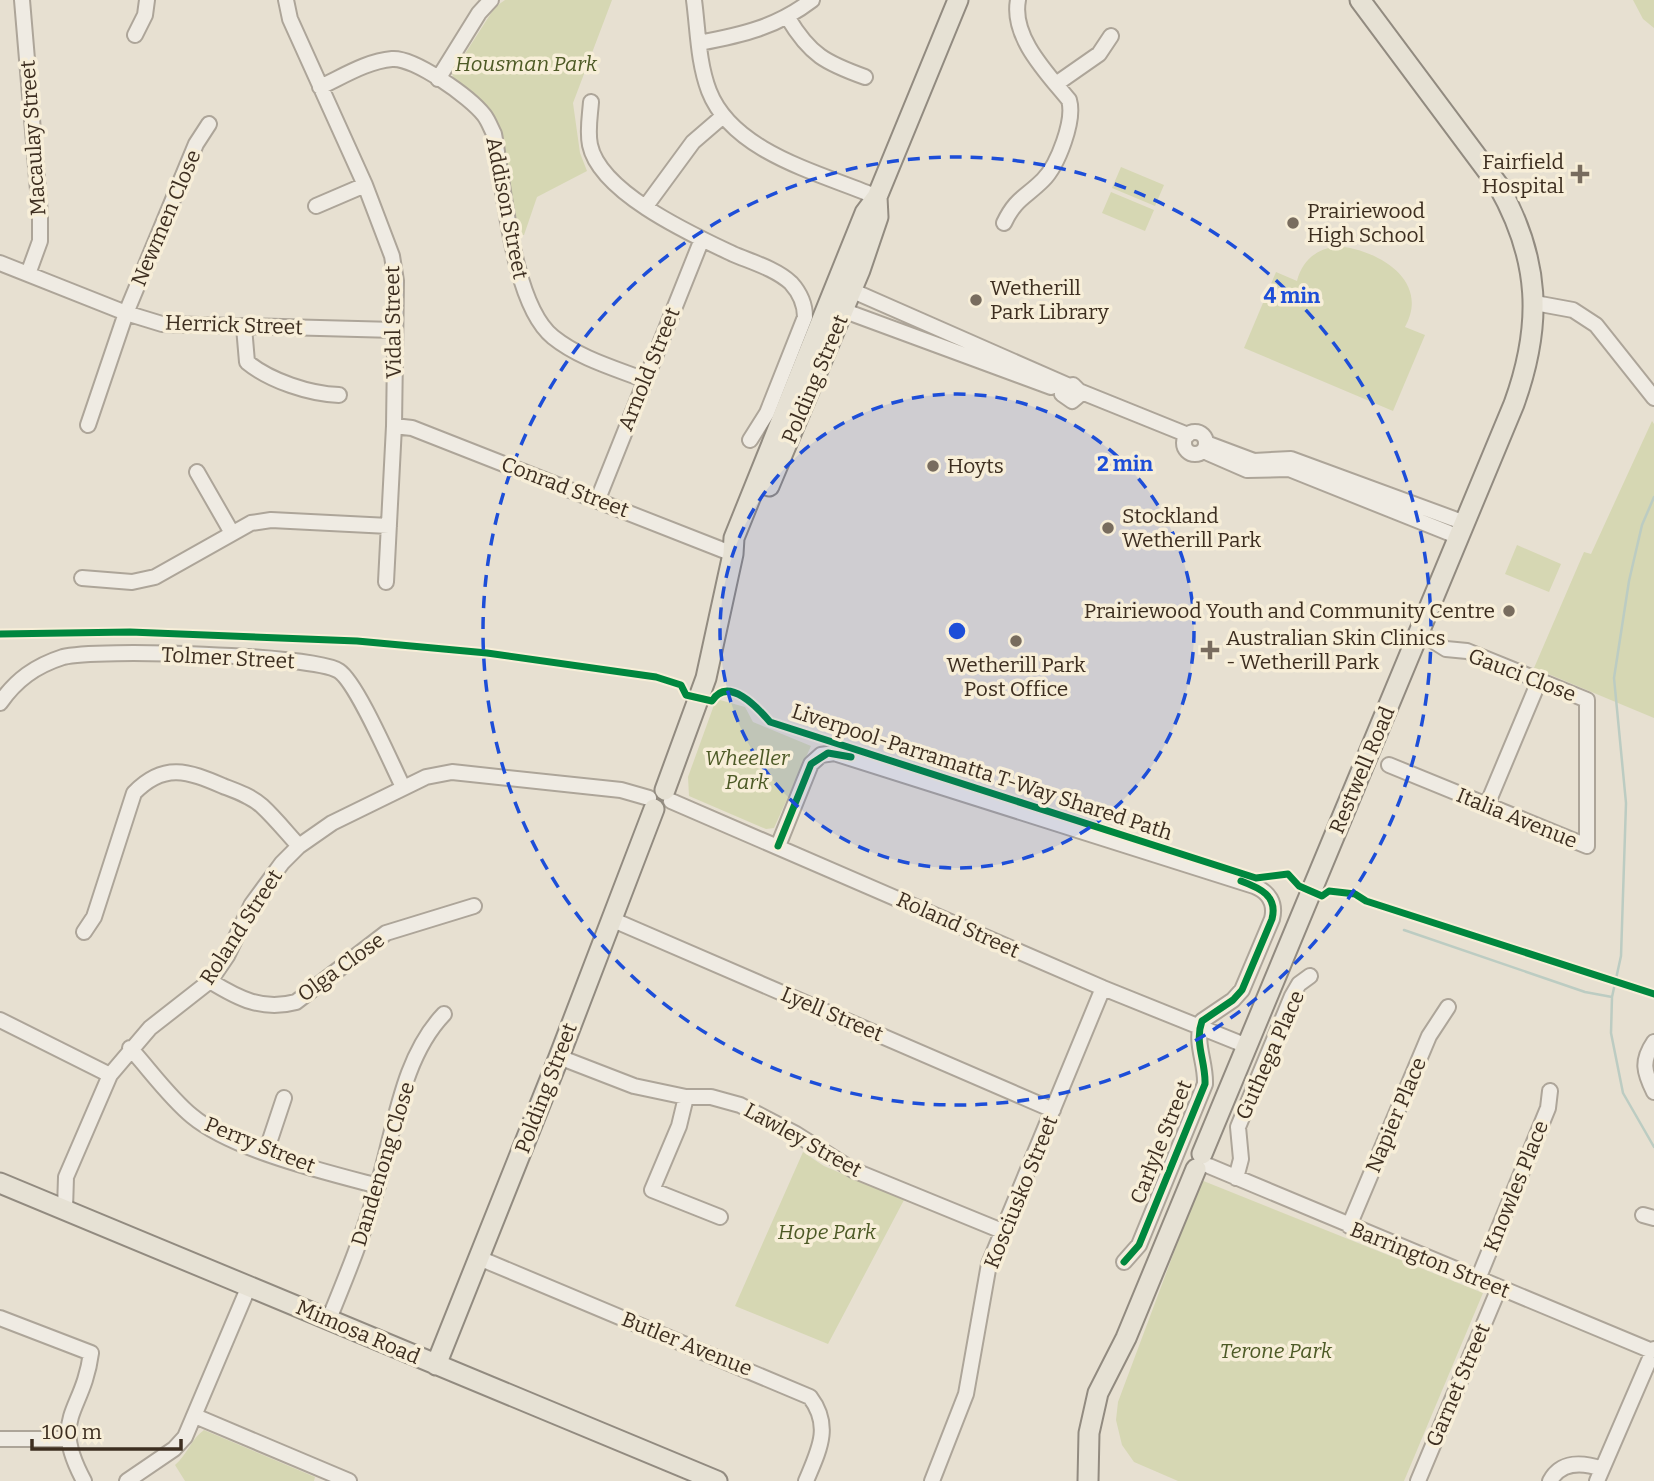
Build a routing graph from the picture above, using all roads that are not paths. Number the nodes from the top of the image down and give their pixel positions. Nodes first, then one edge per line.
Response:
1 (22, 0) edge
2 (148, 0) edge
3 (286, 0) edge
4 (491, 0) edge
5 (694, 0) edge
6 (812, 0) edge
7 (958, 0) edge
8 (1018, 0) edge
9 (1360, 0) edge
10 (788, 18) junction
11 (135, 35) dead end
12 (1111, 36) dead end
13 (699, 43) junction
14 (865, 76) dead end
15 (438, 79) junction
16 (1056, 84) junction
17 (320, 87) junction
18 (591, 102) dead end
19 (722, 117) junction
20 (209, 124) dead end
21 (365, 185) junction
22 (877, 197) junction
23 (316, 206) dead end
24 (646, 206) junction
25 (1004, 223) dead end
26 (702, 239) junction
27 (0, 263) edge
28 (29, 274) junction
29 (844, 287) junction
30 (1535, 303) junction
31 (836, 307) junction
32 (126, 313) junction
33 (244, 327) junction
34 (395, 330) junction
35 (963, 345) junction
36 (645, 380) junction
37 (340, 396) dead end
38 (1654, 398) edge
39 (88, 425) dead end
40 (394, 426) junction
41 (750, 440) dead end
42 (197, 472) dead end
43 (597, 499) junction
44 (389, 526) junction
45 (1462, 530) junction
46 (232, 533) junction
47 (733, 554) junction
48 (82, 578) dead end
49 (386, 582) dead end
50 (1419, 632) junction
51 (1539, 681) junction
52 (1587, 701) joint
53 (0, 704) edge
54 (1389, 765) dead end
55 (403, 787) junction
56 (660, 799) junction
57 (1486, 805) junction
58 (299, 846) junction
59 (778, 846) junction
60 (474, 906) dead end
61 (611, 919) junction
62 (84, 932) dead end
63 (1310, 976) dead end
64 (210, 981) junction
65 (1103, 988) junction
66 (1448, 1007) dead end
67 (444, 1014) dead end
68 (0, 1020) edge
69 (1200, 1027) junction
70 (1654, 1042) edge
71 (1247, 1046) junction
72 (130, 1048) junction
73 (559, 1057) junction
74 (110, 1075) junction
75 (1550, 1091) dead end
76 (1654, 1092) edge
77 (686, 1097) junction
78 (284, 1098) dead end
79 (1053, 1110) junction
80 (266, 1152) junction
81 (1202, 1163) junction
82 (1236, 1178) junction
83 (0, 1182) edge
84 (378, 1186) junction
85 (65, 1209) junction
86 (720, 1217) dead end
87 (1349, 1226) junction
88 (1002, 1231) junction
89 (479, 1258) junction
90 (1124, 1262) dead end
91 (1478, 1279) junction
92 (249, 1286) junction
93 (1499, 1288) junction
94 (0, 1318) edge
95 (329, 1319) junction
96 (1653, 1350) edge
97 (436, 1365) junction
98 (1114, 1365) junction
99 (195, 1416) junction
100 (0, 1439) edge
101 (66, 1439) junction
102 (1599, 1475) edge
103 (692, 1476) edge
104 (84, 1481) edge
105 (127, 1481) edge
106 (349, 1481) edge
107 (717, 1481) edge
108 (806, 1481) edge
109 (932, 1481) edge
110 (1088, 1481) edge
111 (1099, 1481) edge
112 (1418, 1481) edge
113 (1550, 1481) edge

1 - 28 street, Macaulay Street
2 - 11 street
3 - 17 street, Vidal Street
4 - 15 street
5 - 13 street
6 - 10 street
7 - 22 main road, Polding Street
8 - 16 street
9 - 30 main road, Restwell Road
10 - 13 street
10 - 14 street
12 - 16 street
13 - 19 street
15 - 17 street, Addison Street
15 - 36 street, Addison Street
16 - 25 street
17 - 21 street, Vidal Street
18 - 24 street
19 - 22 street
19 - 24 street
20 - 32 street, Newmen Close
21 - 23 street
21 - 34 street, Vidal Street
22 - 29 main road, Polding Street
24 - 26 street
26 - 36 street, Arnold Street
26 - 41 street
27 - 28 street, Herrick Street
28 - 32 street, Herrick Street
29 - 31 main road, Polding Street
29 - 35 street
30 - 38 street
30 - 45 main road, Restwell Road
31 - 35 street
31 - 47 main road, Polding Street
32 - 33 street, Herrick Street
32 - 39 street, Newmen Close
33 - 34 street, Herrick Street
33 - 37 street
34 - 40 street, Vidal Street
35 - 45 street
36 - 43 street, Arnold Street
40 - 43 street, Conrad Street
40 - 44 street, Vidal Street
42 - 46 street
43 - 47 street, Conrad Street
44 - 46 street
44 - 49 street, Vidal Street
45 - 50 main road, Restwell Road
46 - 48 street
47 - 56 main road, Polding Street
50 - 51 street, Gauci Close
50 - 71 main road, Restwell Road
51 - 52 street, Gauci Close
51 - 57 street
52 - 57 street, Italia Avenue
53 - 55 street, Tolmer Street
54 - 57 street, Italia Avenue
55 - 56 street, Roland Street
55 - 58 street, Roland Street
56 - 59 street, Roland Street
56 - 61 main road, Polding Street
58 - 62 street
58 - 64 street, Roland Street
59 - 65 street, Roland Street
59 - 69 street
60 - 64 street, Olga Close
61 - 73 main road, Polding Street
61 - 79 street, Lyell Street
63 - 82 street, Guthega Place
64 - 72 street, Roland Street
65 - 69 street, Roland Street
65 - 79 street, Kosciusko Street
66 - 87 street, Napier Place
67 - 84 street, Dandenong Close
68 - 74 street
69 - 71 street, Roland Street
69 - 90 street, Carlyle Street
70 - 76 street
71 - 81 main road, Restwell Road
72 - 74 street, Roland Street
72 - 80 street, Perry Street
73 - 77 street, Lawley Street
73 - 89 main road, Polding Street
74 - 85 street, Roland Street
75 - 91 street, Knowles Place
77 - 86 street
77 - 88 street, Lawley Street
78 - 80 street
79 - 88 street, Kosciusko Street
80 - 84 street, Perry Street
81 - 82 street, Barrington Street
81 - 98 main road, Restwell Road
82 - 87 street, Barrington Street
83 - 85 main road, Mimosa Road
84 - 95 street, Dandenong Close
85 - 92 main road, Mimosa Road
87 - 91 street, Barrington Street
88 - 109 street, Kosciusko Street
89 - 97 main road, Polding Street
89 - 108 street, Butler Avenue
91 - 93 street, Barrington Street
92 - 95 main road, Mimosa Road
92 - 99 street
93 - 96 street, Barrington Street
93 - 112 street, Garnet Street
94 - 101 street
95 - 97 main road, Mimosa Road
96 - 102 street
97 - 103 main road, Mimosa Road
98 - 110 main road, Restwell Road
98 - 111 main road, Restwell Road
99 - 105 street
99 - 106 street
100 - 101 street
101 - 104 street
102 - 113 street
103 - 107 main road, Mimosa Road

